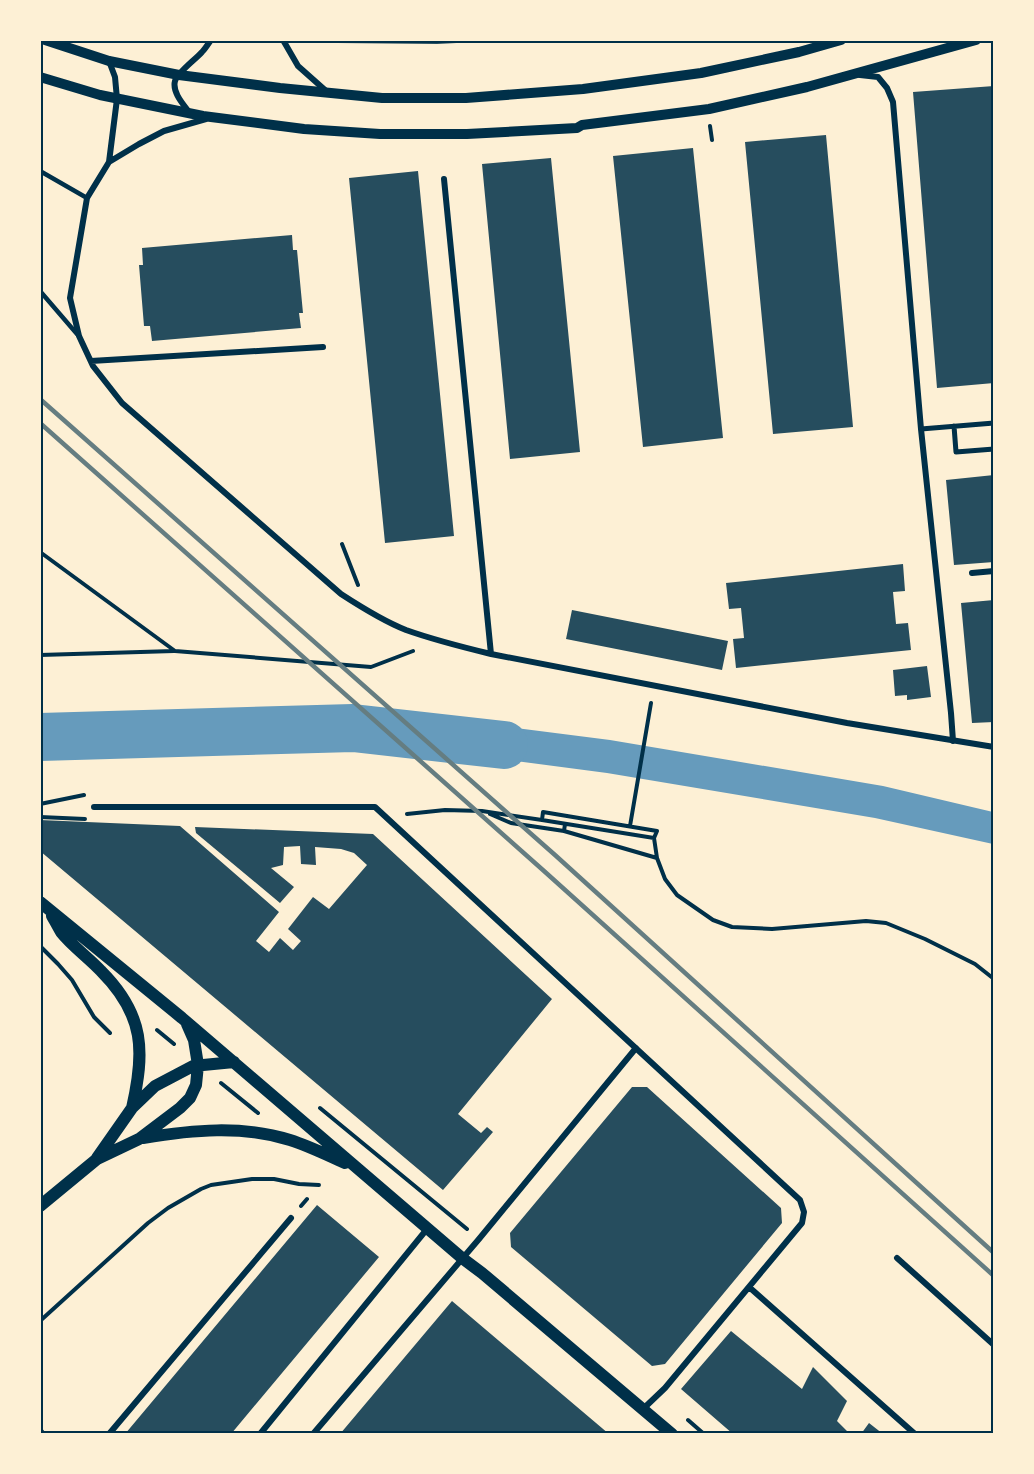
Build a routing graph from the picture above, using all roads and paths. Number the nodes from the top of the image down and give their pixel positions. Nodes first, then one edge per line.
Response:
1 (45, 40) edge
2 (211, 40) edge
3 (283, 40) edge
4 (841, 40) edge
5 (976, 40) edge
6 (109, 61) junction
7 (179, 75) junction
8 (854, 75) junction
9 (40, 77) edge
10 (328, 93) junction
11 (117, 99) junction
12 (191, 114) junction
13 (211, 117) junction
14 (109, 162) junction
15 (40, 171) edge
16 (444, 178) dead end
17 (87, 198) junction
18 (40, 291) edge
19 (79, 336) junction
20 (323, 347) dead end
21 (91, 361) junction
22 (993, 423) edge
23 (954, 426) junction
24 (921, 429) junction
25 (993, 449) edge
26 (342, 544) dead end
27 (40, 552) edge
28 (993, 571) edge
29 (972, 573) dead end
30 (368, 612) junction
31 (439, 641) junction
32 (175, 651) junction
33 (491, 654) junction
34 (40, 655) edge
35 (651, 703) dead end
36 (952, 741) junction
37 (993, 747) edge
38 (93, 794) dead end
39 (40, 804) edge
40 (94, 807) dead end
41 (482, 811) junction
42 (397, 815) dead end
43 (40, 817) edge
44 (95, 820) dead end
45 (542, 820) junction
46 (565, 824) junction
47 (630, 826) junction
48 (564, 831) junction
49 (654, 838) junction
50 (657, 858) junction
51 (44, 905) edge
52 (40, 946) edge
53 (993, 979) edge
54 (184, 1020) junction
55 (154, 1028) dead end
56 (110, 1033) dead end
57 (636, 1048) junction
58 (234, 1062) junction
59 (198, 1065) junction
60 (132, 1108) junction
61 (266, 1120) dead end
62 (139, 1138) junction
63 (97, 1159) junction
64 (360, 1171) junction
65 (319, 1185) dead end
66 (40, 1206) edge
67 (291, 1218) dead end
68 (427, 1229) junction
69 (462, 1258) junction
70 (897, 1258) dead end
71 (749, 1287) junction
72 (40, 1321) edge
73 (993, 1345) edge
74 (643, 1409) junction
75 (40, 1429) edge
76 (44, 1434) edge
77 (109, 1434) edge
78 (260, 1434) edge
79 (313, 1434) edge
80 (672, 1434) edge
81 (915, 1434) edge

1 - 6 street
2 - 7 street
3 - 10 street
4 - 10 street
5 - 8 street
6 - 7 street
6 - 11 street
7 - 10 street
7 - 12 street
8 - 13 street
8 - 24 street
9 - 11 street
11 - 12 street
11 - 14 street
12 - 13 street
13 - 14 street
14 - 17 street
15 - 17 lane
16 - 33 street
17 - 19 street
18 - 19 lane
19 - 21 street
20 - 21 street
21 - 30 street
22 - 23 street
23 - 24 street
23 - 25 street
24 - 36 street
26 - 30 path
27 - 32 path
28 - 29 street
30 - 31 street
31 - 32 path
31 - 33 street
32 - 34 path
33 - 36 street
35 - 47 path
36 - 37 street
38 - 39 path
40 - 57 street
41 - 42 path
41 - 45 path
41 - 48 path
43 - 44 path
45 - 46 path
45 - 47 path
46 - 48 path
46 - 49 path
47 - 49 path
48 - 50 path
49 - 50 path
50 - 53 path
51 - 54 main road
51 - 60 main road
52 - 56 path
54 - 58 main road
54 - 59 main road
55 - 59 path
57 - 69 street
57 - 71 street
58 - 59 main road
58 - 64 main road
59 - 60 main road
59 - 61 path
59 - 62 main road
60 - 63 main road
62 - 63 main road
62 - 64 main road
63 - 66 main road
64 - 68 main road
65 - 72 path
67 - 77 street
68 - 69 main road
68 - 78 street
69 - 74 main road
69 - 79 street
70 - 73 street
71 - 74 street
71 - 81 street
74 - 80 main road
75 - 76 path

